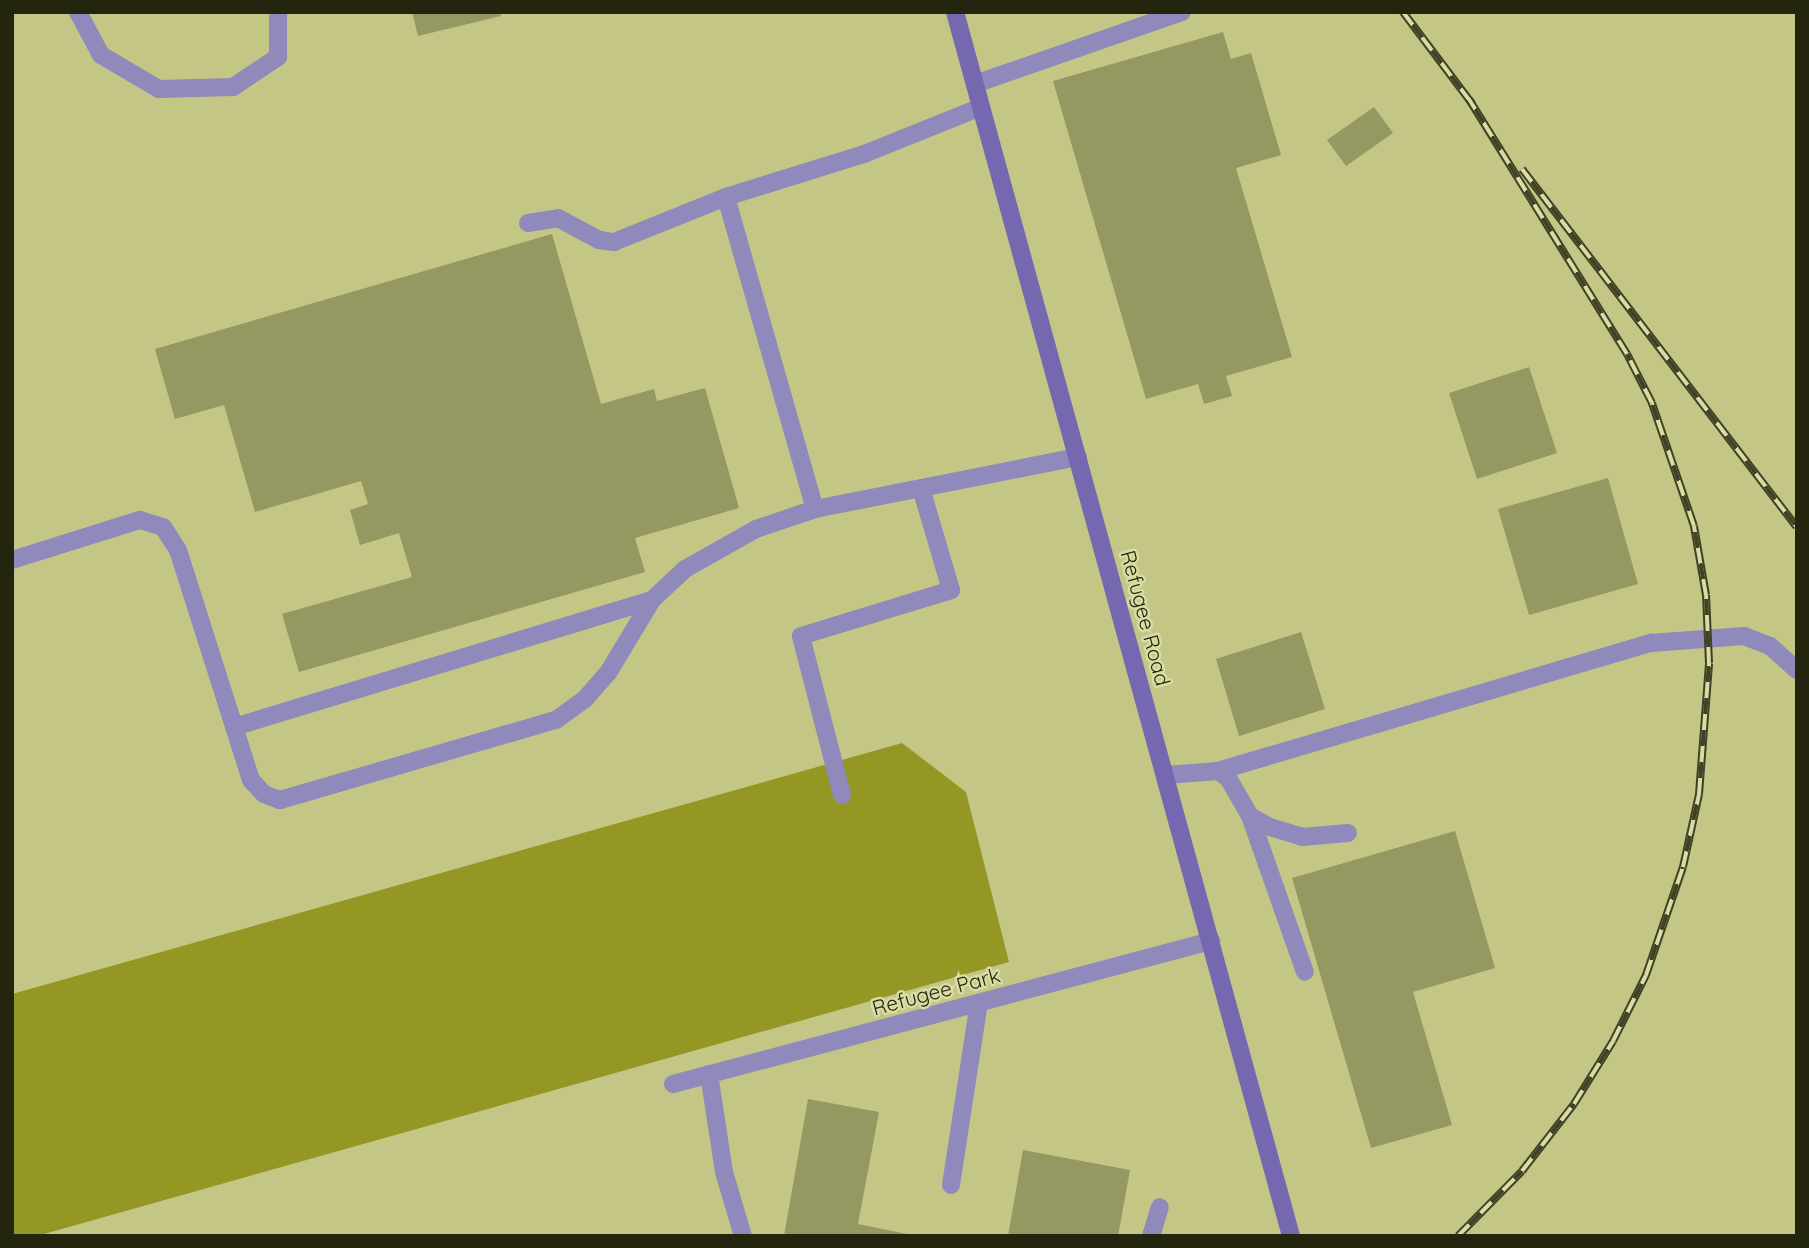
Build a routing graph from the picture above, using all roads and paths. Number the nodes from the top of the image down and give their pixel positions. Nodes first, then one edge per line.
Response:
1 (78, 12) edge
2 (278, 12) edge
3 (955, 12) edge
4 (1182, 12) edge
5 (975, 84) junction
6 (981, 107) junction
7 (726, 197) junction
8 (528, 223) dead end
9 (1078, 457) junction
10 (922, 488) junction
11 (815, 509) junction
12 (12, 560) edge
13 (652, 600) junction
14 (1797, 670) edge
15 (234, 727) junction
16 (1218, 771) junction
17 (1166, 775) junction
18 (842, 795) dead end
19 (1250, 816) junction
20 (1348, 833) dead end
21 (1211, 941) junction
22 (1305, 972) dead end
23 (979, 1003) junction
24 (709, 1074) junction
25 (673, 1084) dead end
26 (951, 1185) dead end
27 (1160, 1207) dead end
28 (743, 1236) edge
29 (1151, 1236) edge
30 (1292, 1236) edge

1 - 2 street
3 - 5 main road, Refugee Road
4 - 5 street
5 - 6 main road, Refugee Road
6 - 7 street
6 - 9 main road, Refugee Road
7 - 8 street
7 - 11 street
9 - 10 street
9 - 17 main road, Refugee Road
10 - 11 street
10 - 18 street
11 - 13 street
12 - 15 street
13 - 15 street
13 - 15 street
14 - 16 street
16 - 17 street
16 - 19 street
17 - 21 main road, Refugee Road
19 - 20 street
19 - 22 street
21 - 23 street, Refugee Park
21 - 30 main road, Refugee Road
23 - 24 street, Refugee Park
23 - 26 street
24 - 25 street, Refugee Park
24 - 28 street
27 - 29 street

